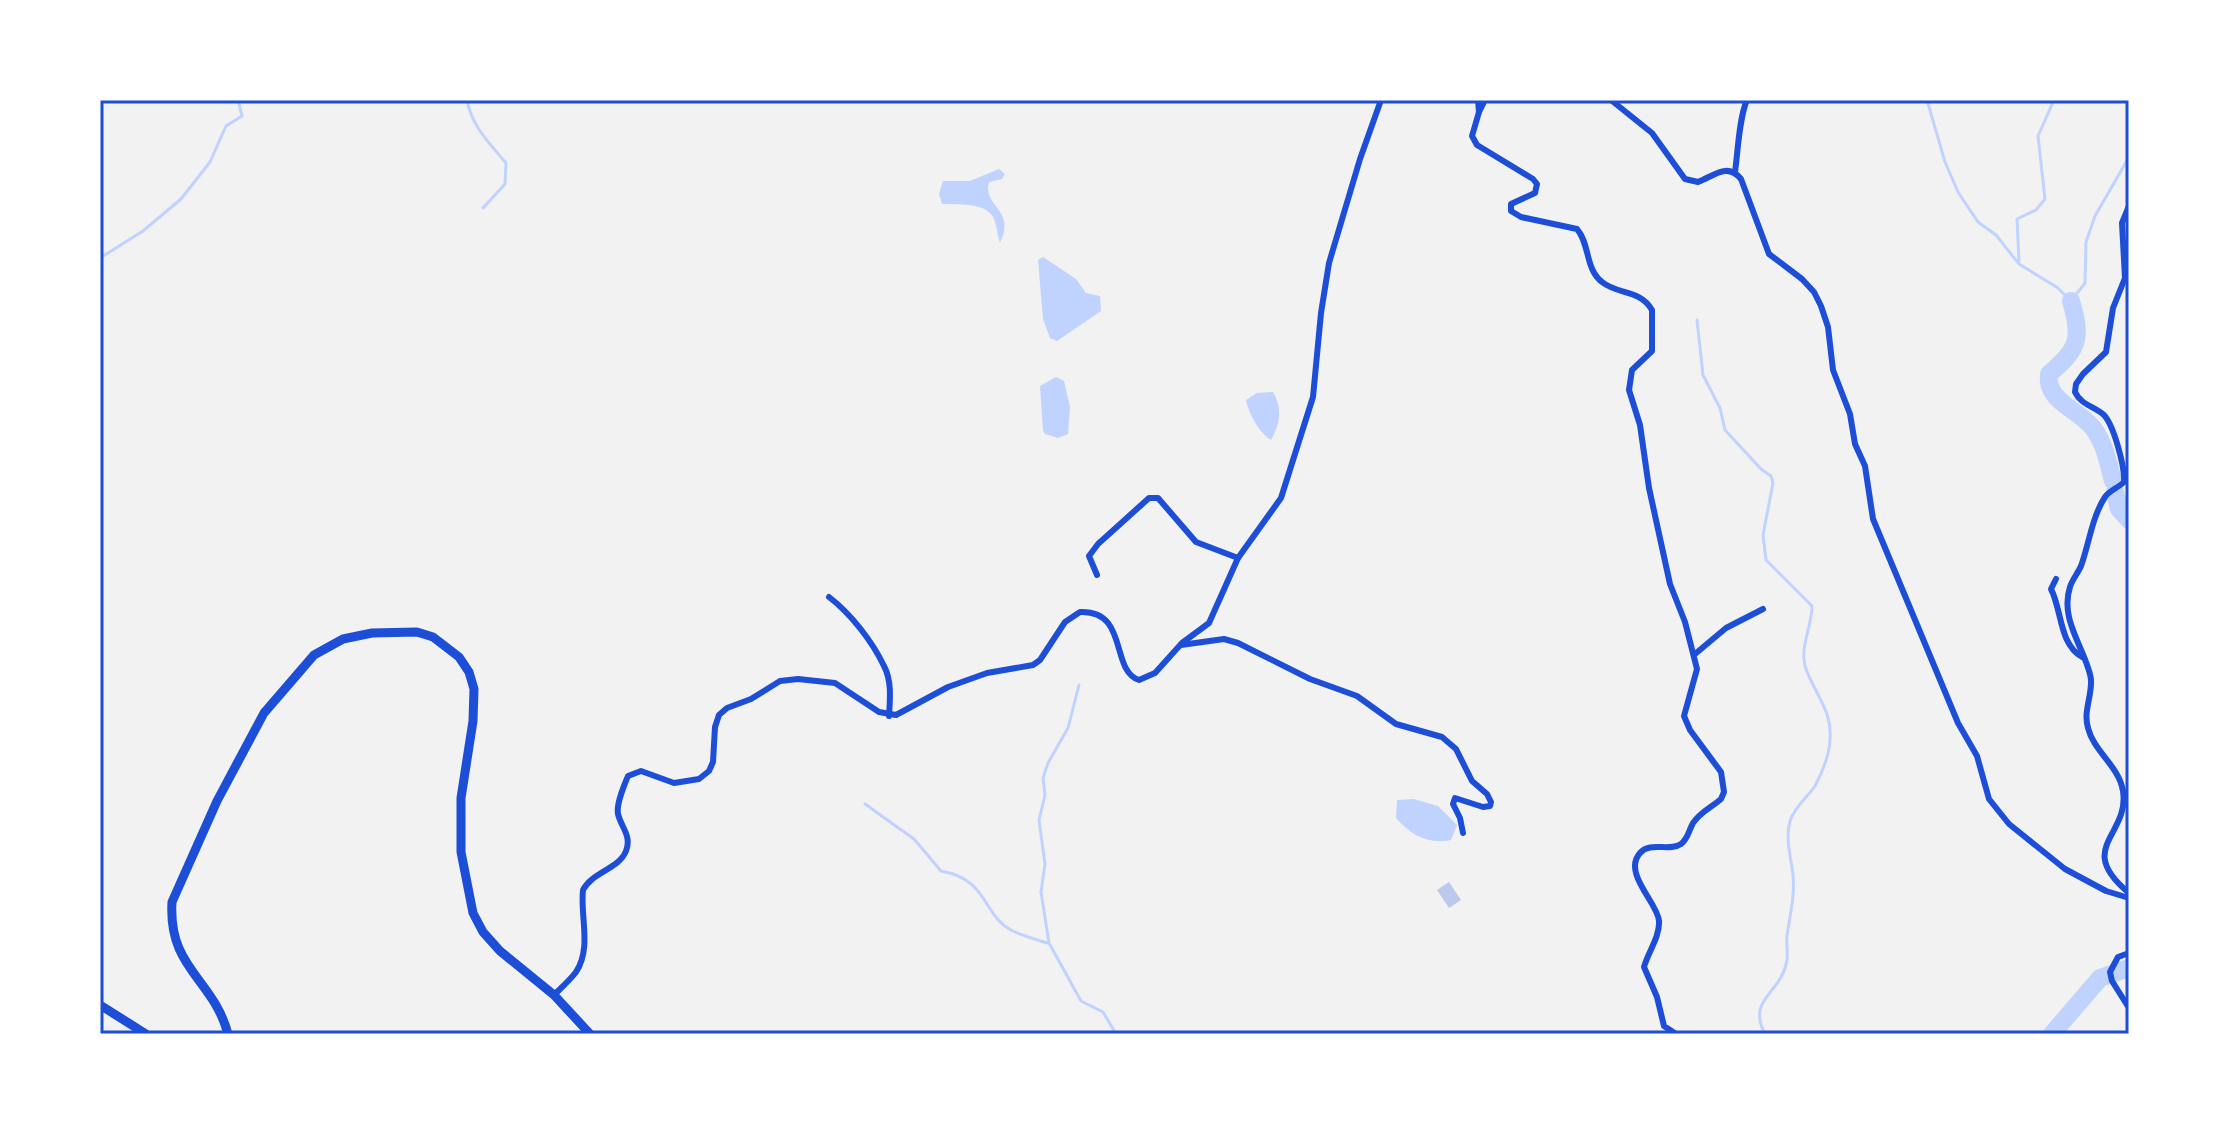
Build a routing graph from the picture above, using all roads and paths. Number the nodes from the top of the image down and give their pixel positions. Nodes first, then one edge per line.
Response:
1 (1381, 100) edge
2 (1478, 100) edge
3 (1485, 100) edge
4 (1611, 100) edge
5 (1747, 100) edge
6 (1479, 112) junction
7 (1735, 172) junction
8 (2129, 206) edge
9 (1238, 558) junction
10 (1097, 575) dead end
11 (2056, 579) dead end
12 (829, 597) dead end
13 (1763, 609) dead end
14 (1181, 645) junction
15 (1695, 654) junction
16 (2082, 657) junction
17 (889, 716) junction
18 (1463, 833) dead end
19 (2129, 896) edge
20 (2129, 953) edge
21 (554, 995) junction
22 (100, 1005) edge
23 (2129, 1008) edge
24 (146, 1034) edge
25 (228, 1034) edge
26 (590, 1034) edge
27 (1676, 1034) edge

1 - 9 street
2 - 6 street
3 - 6 street
4 - 7 street
5 - 7 street
6 - 15 street
7 - 19 street
8 - 16 street
9 - 10 street
9 - 14 street
11 - 16 street
12 - 17 street
13 - 15 street
14 - 17 street
14 - 18 street
15 - 27 street
16 - 19 street
17 - 21 street
20 - 23 street
21 - 25 main road
21 - 26 main road
22 - 24 main road

